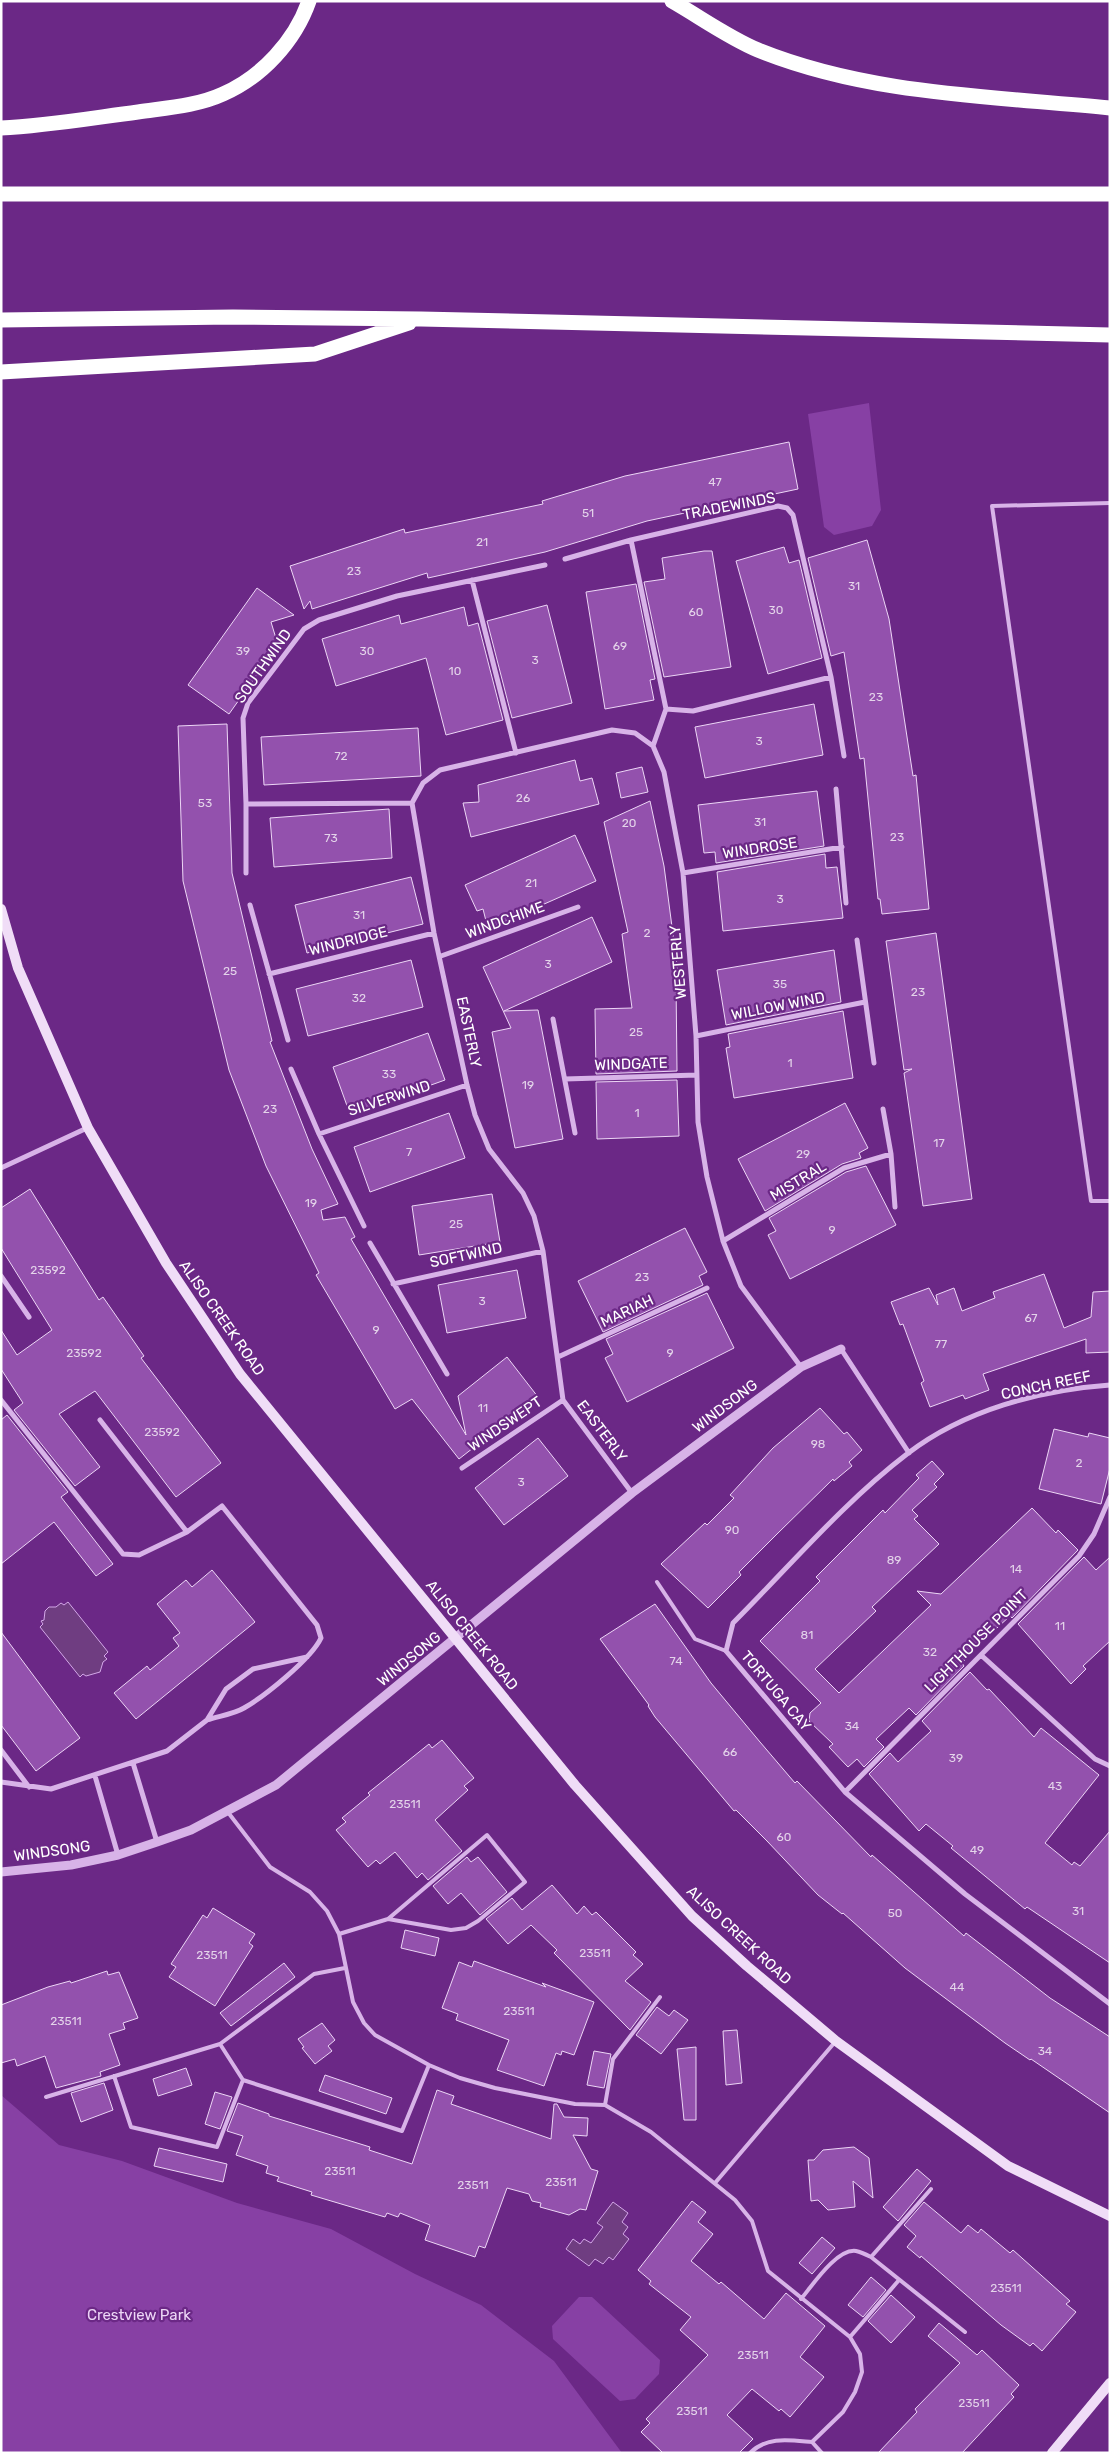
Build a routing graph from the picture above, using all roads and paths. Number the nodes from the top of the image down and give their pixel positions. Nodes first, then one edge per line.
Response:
1 (309, 1) edge
2 (672, 1) edge
3 (1110, 108) edge
4 (1, 128) edge
5 (1, 194) edge
6 (1110, 194) edge
7 (421, 319) junction
8 (1, 320) edge
9 (1110, 335) edge
10 (1, 372) edge
11 (1110, 503) edge
12 (632, 540) junction
13 (565, 558) dead end
14 (545, 565) dead end
15 (472, 580) junction
16 (831, 677) junction
17 (666, 708) junction
18 (652, 746) junction
19 (516, 753) junction
20 (844, 756) dead end
21 (836, 789) dead end
22 (412, 803) junction
23 (246, 804) junction
24 (842, 847) junction
25 (246, 873) dead end
26 (682, 873) junction
27 (846, 903) dead end
28 (250, 905) dead end
29 (578, 906) dead end
30 (1, 908) edge
31 (434, 933) junction
32 (857, 940) dead end
33 (441, 956) junction
34 (269, 974) junction
35 (866, 1002) junction
36 (553, 1019) dead end
37 (696, 1036) junction
38 (288, 1040) dead end
39 (874, 1063) dead end
40 (291, 1069) dead end
41 (697, 1075) junction
42 (565, 1079) junction
43 (468, 1085) junction
44 (883, 1109) dead end
45 (88, 1128) junction
46 (576, 1133) dead end
47 (319, 1134) junction
48 (891, 1154) junction
49 (1, 1168) edge
50 (1110, 1201) edge
51 (895, 1207) dead end
52 (364, 1226) dead end
53 (723, 1241) junction
54 (370, 1244) dead end
55 (544, 1251) junction
56 (1, 1276) edge
57 (393, 1284) junction
58 (707, 1288) dead end
59 (29, 1317) dead end
60 (842, 1349) joint
61 (558, 1357) junction
62 (801, 1366) junction
63 (447, 1374) dead end
64 (1110, 1385) edge
65 (1, 1400) edge
66 (563, 1400) junction
67 (100, 1420) dead end
68 (908, 1453) junction
69 (462, 1468) dead end
70 (632, 1493) junction
71 (1110, 1497) edge
72 (187, 1532) junction
73 (657, 1582) dead end
74 (456, 1639) junction
75 (726, 1651) junction
76 (981, 1655) junction
77 (307, 1656) junction
78 (207, 1720) junction
79 (1, 1750) edge
80 (133, 1763) junction
81 (1110, 1766) edge
82 (95, 1776) junction
83 (1, 1782) edge
84 (29, 1787) junction
85 (844, 1792) junction
86 (227, 1811) junction
87 (157, 1842) junction
88 (118, 1855) junction
89 (1, 1872) edge
90 (388, 1919) junction
91 (339, 1934) junction
92 (345, 1968) junction
93 (660, 1997) dead end
94 (1110, 2004) edge
95 (836, 2041) junction
96 (220, 2044) junction
97 (429, 2065) junction
98 (114, 2076) junction
99 (243, 2080) junction
100 (46, 2097) dead end
101 (605, 2105) junction
102 (715, 2183) junction
103 (931, 2188) dead end
104 (1110, 2216) edge
105 (871, 2257) junction
106 (899, 2280) junction
107 (801, 2299) junction
108 (965, 2332) dead end
109 (850, 2337) junction
110 (1110, 2383) edge
111 (812, 2442) junction
112 (750, 2453) edge
113 (822, 2453) edge
114 (1052, 2453) edge

1 - 4 highway
2 - 3 highway
5 - 6 highway
7 - 8 highway
7 - 9 highway
7 - 10 highway
11 - 50 lane
12 - 13 street, TRADEWINDS
12 - 16 street, TRADEWINDS
12 - 17 street
14 - 15 street, SOUTHWIND
15 - 19 street
15 - 23 street, SOUTHWIND
16 - 17 street
16 - 20 street, TRADEWINDS
17 - 18 street
18 - 19 street
18 - 26 street, WESTERLY
19 - 22 street
21 - 24 street
22 - 23 street
22 - 31 street, EASTERLY
23 - 25 street, SOUTHWIND
24 - 26 street, WINDROSE
24 - 27 street
26 - 37 street, WESTERLY
28 - 34 street
29 - 33 street, WINDCHIME
30 - 45 main road, ALISO CREEK ROAD
31 - 33 street, EASTERLY
31 - 34 street, WINDRIDGE
32 - 35 street
33 - 43 street, EASTERLY
34 - 38 street
35 - 37 street, WILLOW WIND
35 - 39 street
36 - 42 street
37 - 41 street, WESTERLY
40 - 47 street
41 - 42 street, WINDGATE
41 - 53 street, WESTERLY
42 - 46 street
43 - 47 street, SILVERWIND
43 - 55 street, EASTERLY
44 - 48 street
45 - 49 street
45 - 74 main road, ALISO CREEK ROAD
47 - 52 street
48 - 51 street
48 - 53 street, MISTRAL
53 - 62 street, WESTERLY
54 - 57 street
55 - 57 street, SOFTWIND
55 - 61 street, EASTERLY
56 - 59 street
57 - 63 street
58 - 61 street, MARIAH
60 - 62 street, WINDSONG
60 - 68 street
61 - 66 street, EASTERLY
62 - 70 street, WINDSONG
64 - 68 street, CONCH REEF
65 - 72 street
66 - 69 street, WINDSWEPT
66 - 70 street, EASTERLY
67 - 72 street
68 - 75 street, TORTUGA CAY
70 - 74 street, WINDSONG
71 - 76 street, LIGHTHOUSE POINT
72 - 77 street
73 - 75 lane
74 - 86 street, WINDSONG
74 - 95 main road, ALISO CREEK ROAD
75 - 85 street, TORTUGA CAY
76 - 81 street
76 - 85 street, LIGHTHOUSE POINT
77 - 78 street
77 - 78 street
78 - 80 street
79 - 84 street
80 - 82 street
80 - 87 street
82 - 84 street
82 - 88 street
83 - 84 street
85 - 94 street, TORTUGA CAY
86 - 87 street, WINDSONG
86 - 91 lane
87 - 88 street, WINDSONG
88 - 89 street, WINDSONG
90 - 90 lane
90 - 91 lane
91 - 92 lane
92 - 96 lane
92 - 97 lane
93 - 101 lane
95 - 102 lane
95 - 104 main road, ALISO CREEK ROAD
96 - 98 lane
96 - 99 lane
97 - 99 lane
97 - 101 lane
98 - 99 lane
98 - 100 lane
101 - 102 lane
102 - 107 lane
103 - 105 lane
105 - 106 lane
105 - 107 lane
106 - 108 lane
106 - 109 lane
107 - 109 lane
109 - 111 lane
110 - 114 main road
111 - 112 lane
111 - 113 lane

